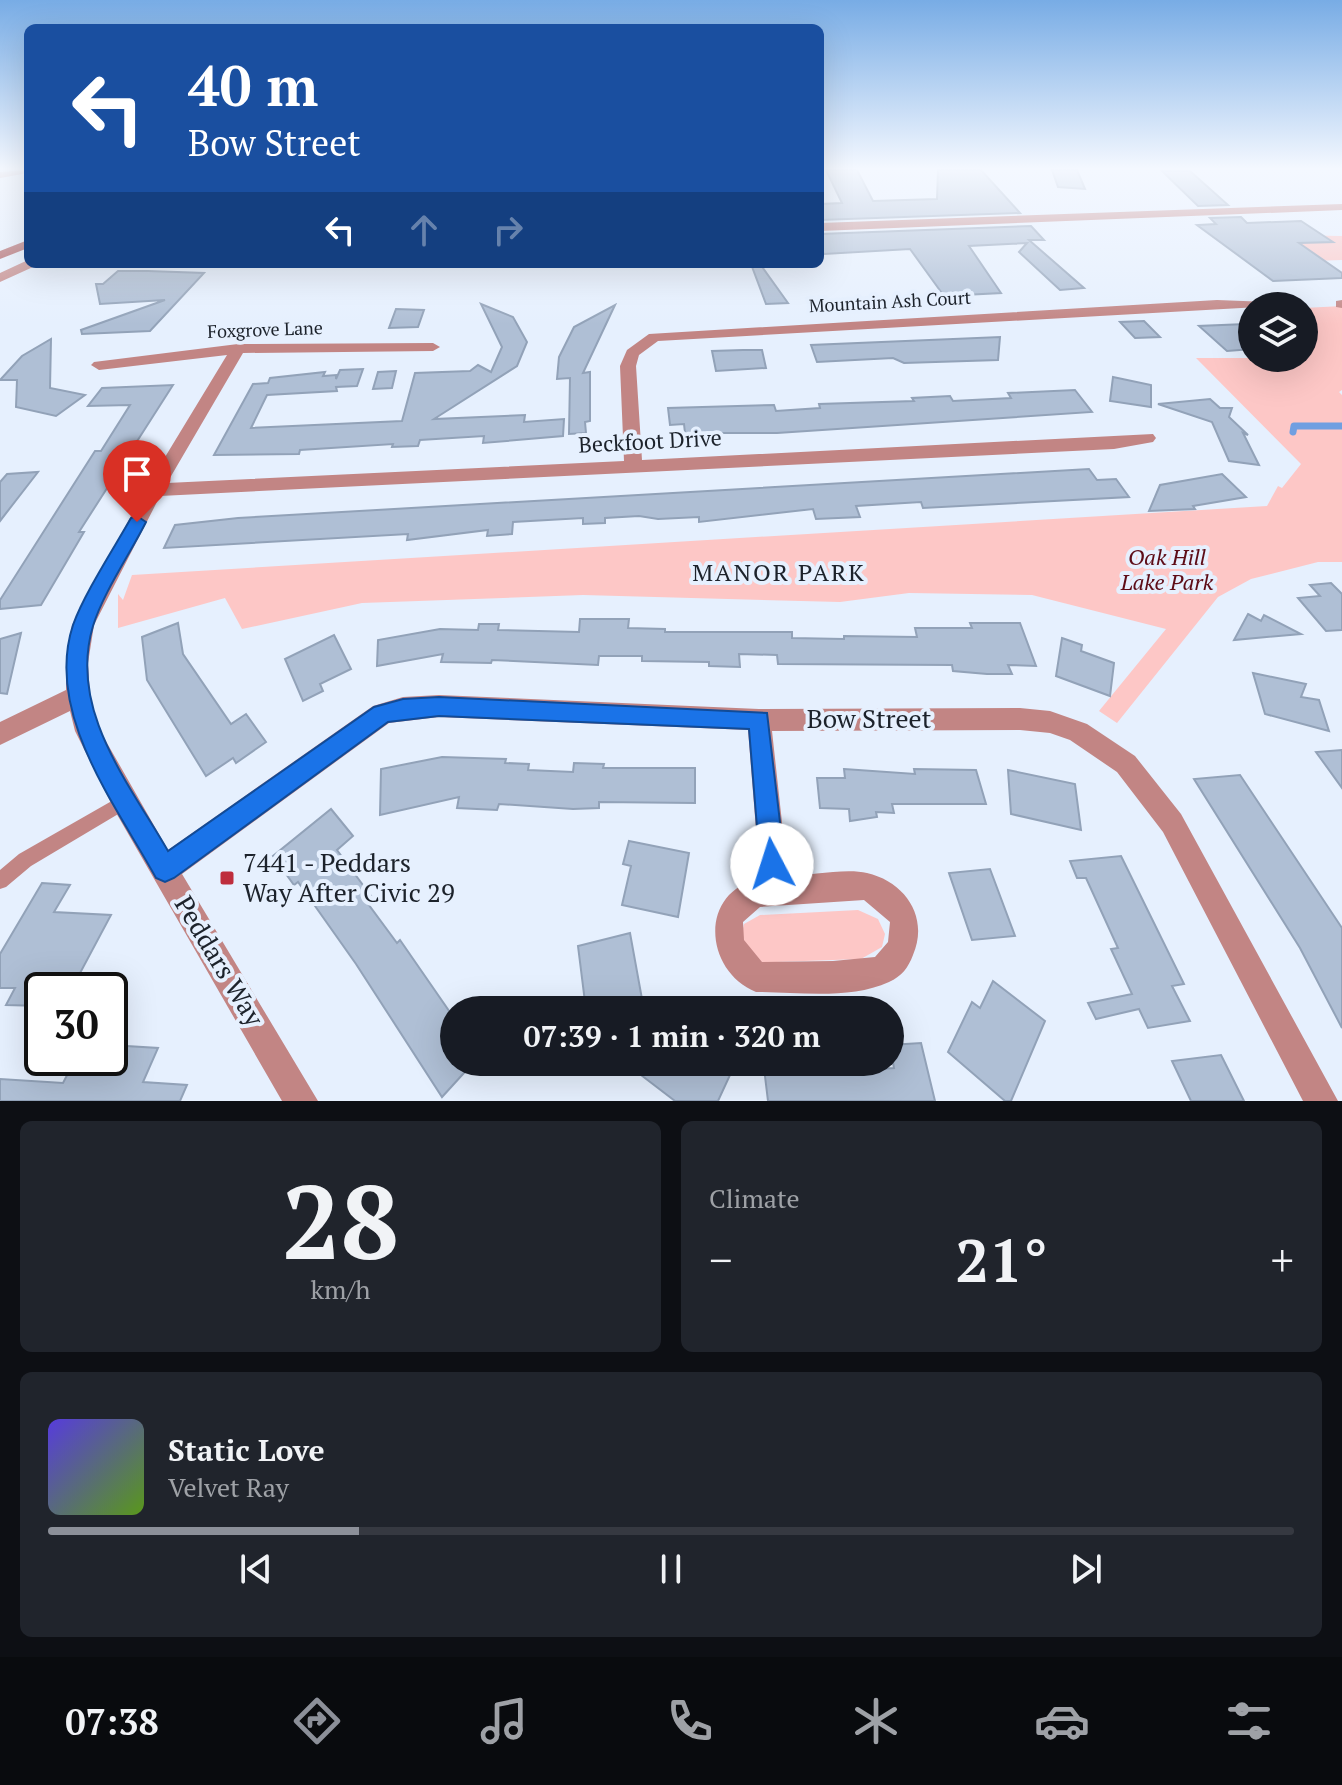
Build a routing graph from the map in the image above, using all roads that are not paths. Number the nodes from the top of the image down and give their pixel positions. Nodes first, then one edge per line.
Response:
1 (967, 221) edge
2 (824, 227) edge
3 (24, 246) edge
4 (0, 255) edge
5 (24, 266) edge
6 (0, 278) edge
7 (1238, 305) edge
8 (433, 347) dead end
9 (238, 349) junction
10 (99, 365) dead end
11 (1147, 438) dead end
12 (633, 465) junction
13 (154, 490) junction
14 (78, 696) junction
15 (759, 720) junction
16 (0, 734) edge
17 (124, 802) junction
18 (165, 869) junction
19 (0, 881) edge
20 (775, 893) junction
21 (301, 1101) edge
22 (1321, 1101) edge

1 - 2 street
3 - 4 main road
5 - 6 street
7 - 12 street, Mountain Ash Court
8 - 9 street, Foxgrove Lane
9 - 10 street, Foxgrove Lane
9 - 13 street, Peddars Way
11 - 12 street, Beckfoot Drive
12 - 13 street, Beckfoot Drive
13 - 14 street, Peddars Way
14 - 16 street
14 - 17 street, Peddars Way
15 - 18 street, Bow Street
15 - 20 street
15 - 22 street, Bow Street
17 - 18 street, Peddars Way
17 - 19 lane
18 - 21 street, Peddars Way
20 - 20 street

